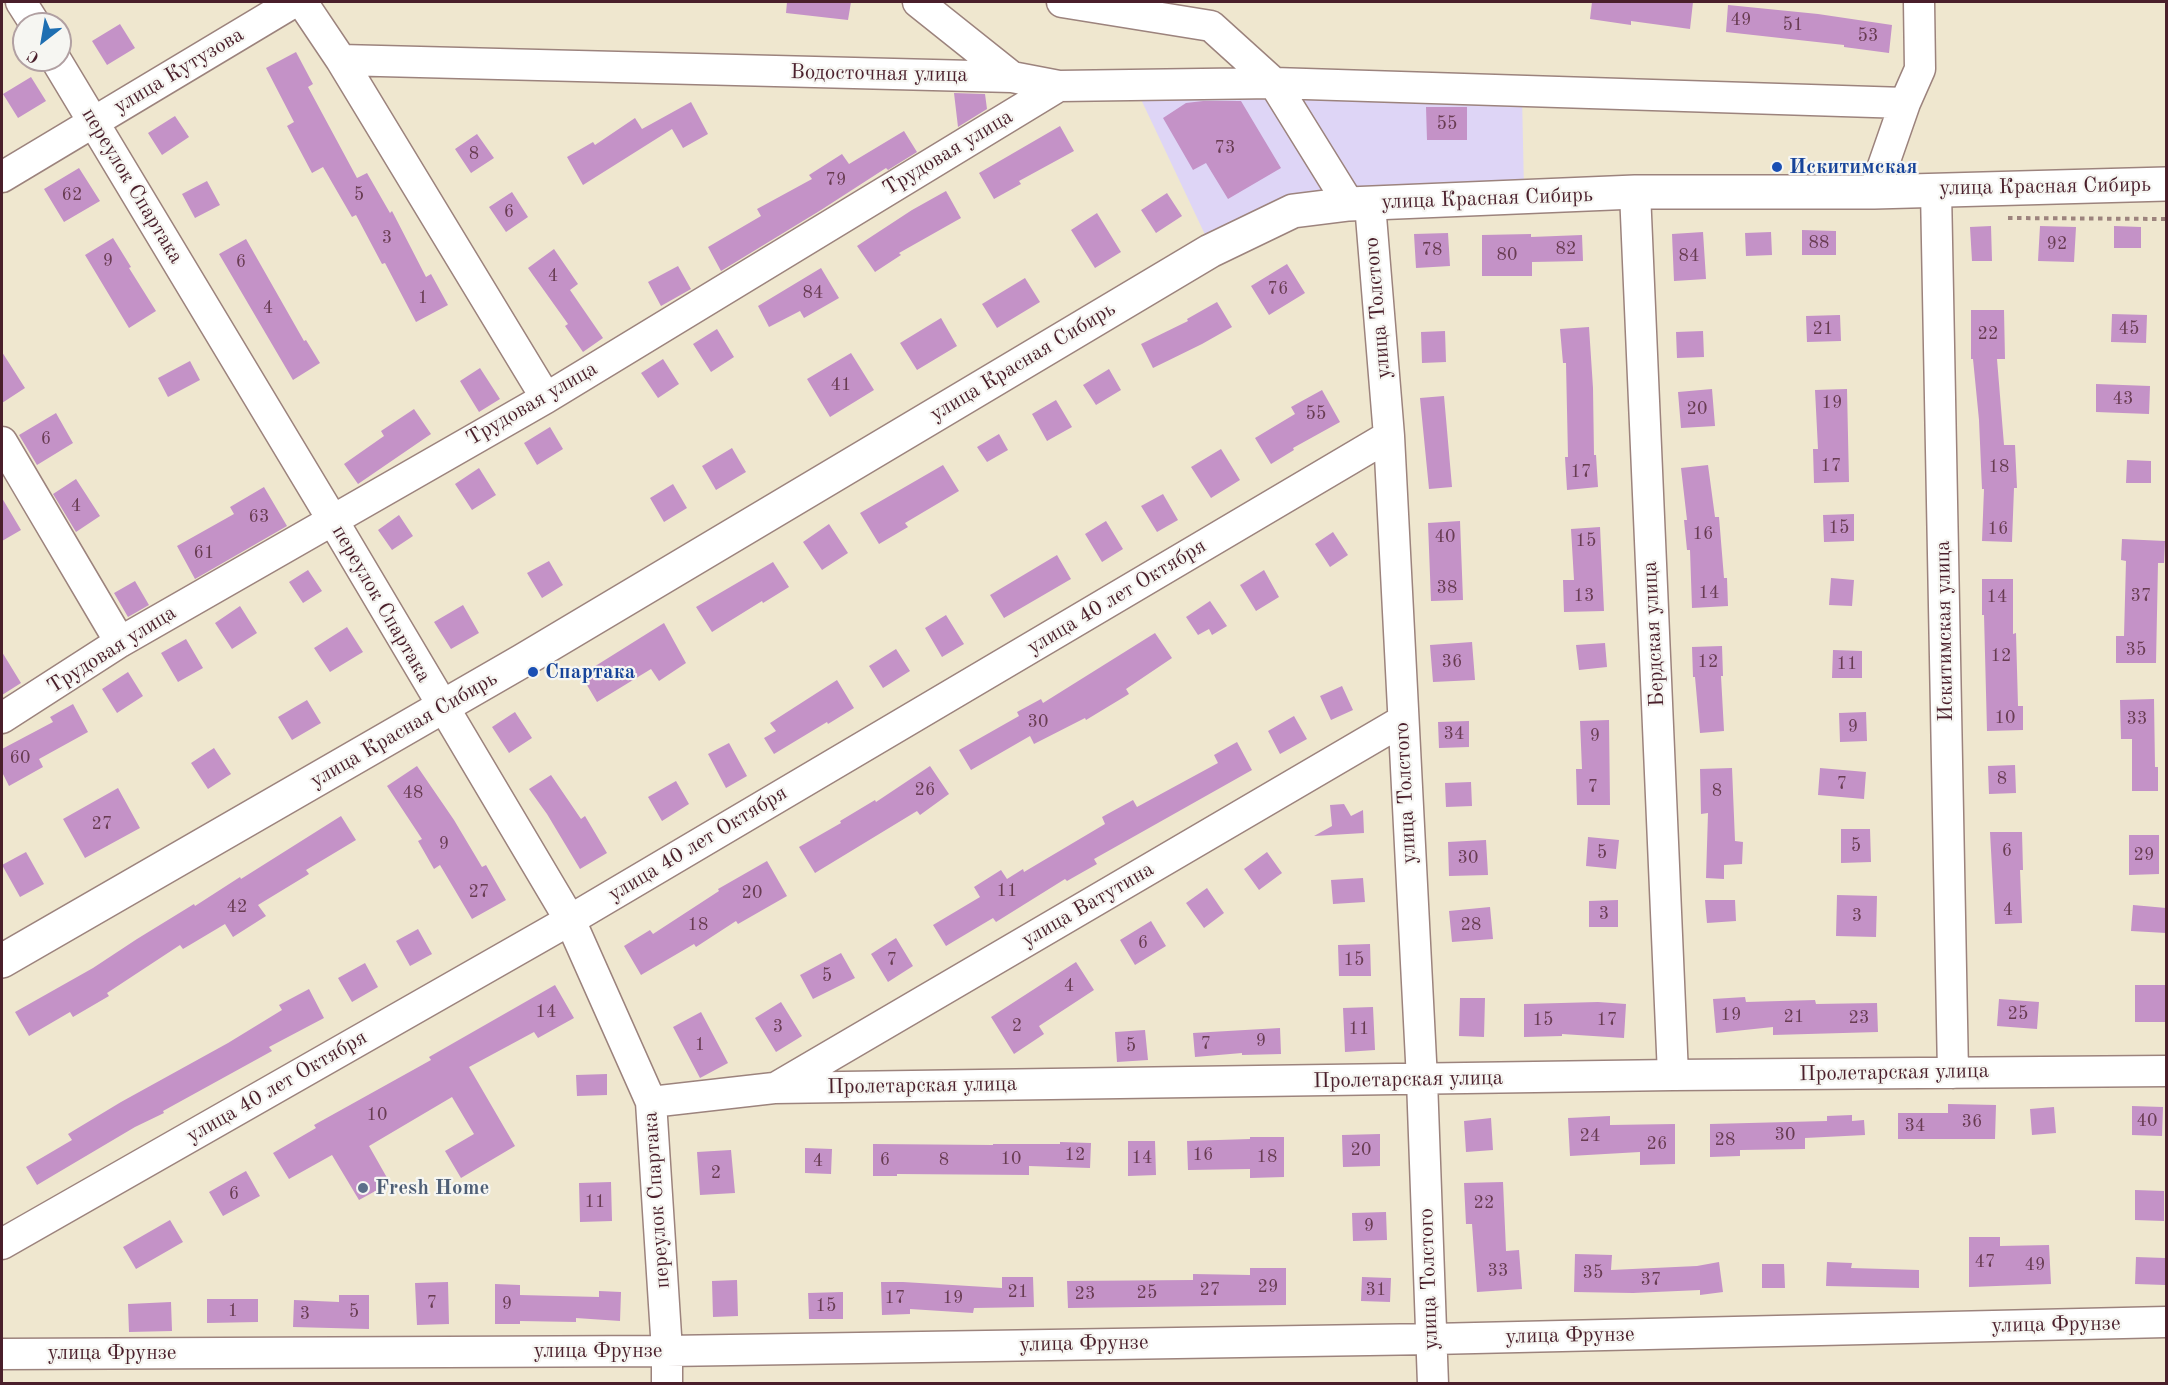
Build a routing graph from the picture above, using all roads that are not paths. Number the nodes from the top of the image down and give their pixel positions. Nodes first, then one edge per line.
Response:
1 (294, 2) edge
2 (302, 2) edge
3 (918, 2) edge
4 (1062, 2) edge
5 (1919, 2) edge
6 (341, 60) junction
7 (63, 72) edge
8 (1012, 77) junction
9 (1274, 83) junction
10 (1059, 86) junction
11 (1905, 103) junction
12 (93, 122) junction
13 (2, 177) edge
14 (2166, 184) edge
15 (1936, 190) junction
16 (1635, 192) junction
17 (1874, 192) junction
18 (1359, 204) junction
19 (546, 398) junction
20 (1389, 436) junction
21 (2, 442) edge
22 (332, 519) junction
23 (120, 642) junction
24 (442, 708) junction
25 (2, 718) edge
26 (1402, 721) junction
27 (570, 920) junction
28 (2, 961) edge
29 (2166, 1071) edge
30 (1953, 1073) junction
31 (1674, 1075) junction
32 (1422, 1080) junction
33 (774, 1088) junction
34 (651, 1102) junction
35 (2, 1244) edge
36 (2166, 1322) edge
37 (1432, 1339) junction
38 (668, 1350) junction
39 (2, 1353) edge
40 (667, 1383) edge
41 (1433, 1383) edge

1 - 12 street, улица Кутузова
2 - 6 street
3 - 8 street
4 - 9 street
5 - 11 street
6 - 8 street, Водосточная улица
6 - 19 street
7 - 12 street, переулок Спартака
8 - 10 street, Водосточная улица
9 - 10 street, Водосточная улица
9 - 11 street, Водосточная улица
9 - 18 street
10 - 19 street, Трудовая улица
11 - 17 street
12 - 13 street, улица Кутузова
12 - 22 street, переулок Спартака
14 - 15 main road, улица Красная Сибирь
15 - 17 main road, улица Красная Сибирь
15 - 30 street, Искитимская улица
16 - 17 main road, улица Красная Сибирь
16 - 18 main road, улица Красная Сибирь
16 - 31 street, Бердская улица
18 - 20 street, улица Толстого
18 - 24 main road, улица Красная Сибирь
19 - 22 street, Трудовая улица
20 - 26 street, улица Толстого
20 - 27 street, улица 40 лет Октября
21 - 23 street
22 - 23 street, Трудовая улица
22 - 24 street, переулок Спартака
23 - 25 street, Трудовая улица
24 - 27 street, переулок Спартака
24 - 28 main road, улица Красная Сибирь
26 - 32 street, улица Толстого
26 - 33 street, улица Ватутина
27 - 34 street, переулок Спартака
27 - 35 street, улица 40 лет Октября
29 - 30 street, Пролетарская улица
30 - 31 street, Пролетарская улица
31 - 32 street, Пролетарская улица
32 - 33 street, Пролетарская улица
32 - 37 street, улица Толстого
33 - 34 street, Пролетарская улица
34 - 38 street, переулок Спартака
36 - 37 street, улица Фрунзе
37 - 38 street, улица Фрунзе
37 - 41 street, улица Толстого
38 - 39 street, улица Фрунзе
38 - 40 street, переулок Спартака

